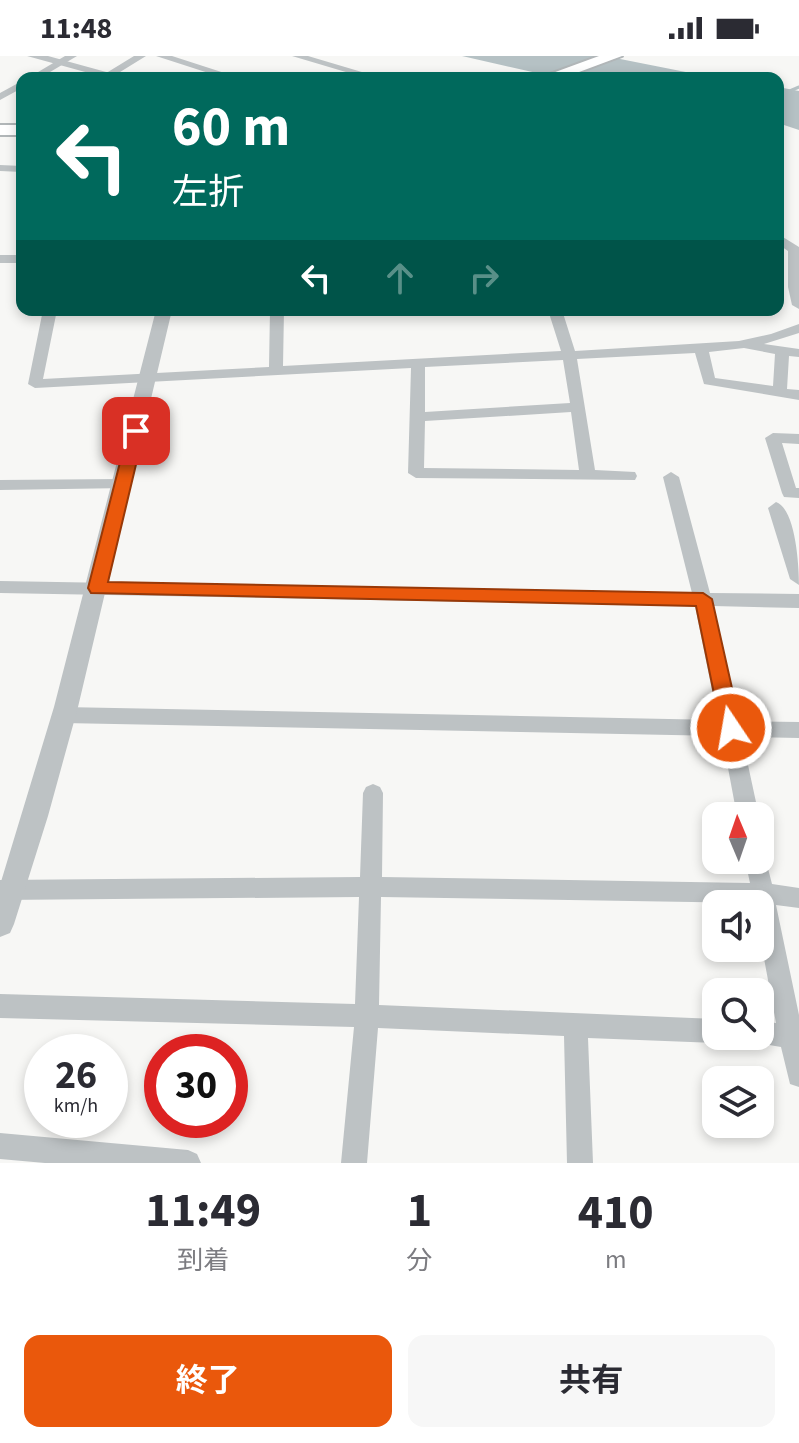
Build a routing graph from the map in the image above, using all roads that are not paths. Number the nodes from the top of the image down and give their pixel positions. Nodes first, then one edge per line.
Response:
1 (33, 56) edge
2 (141, 56) edge
3 (161, 56) edge
4 (297, 56) edge
5 (614, 56) edge
6 (66, 59) edge
7 (43, 72) edge
8 (103, 72) edge
9 (120, 72) edge
10 (215, 72) edge
11 (355, 72) edge
12 (565, 72) edge
13 (797, 252) edge
14 (795, 287) junction
15 (784, 288) edge
16 (799, 305) edge
17 (49, 316) edge
18 (163, 316) edge
19 (277, 316) edge
20 (557, 316) edge
21 (799, 328) edge
22 (737, 345) junction
23 (701, 348) junction
24 (782, 351) junction
25 (799, 353) edge
26 (570, 357) junction
27 (418, 365) junction
28 (276, 371) junction
29 (151, 377) junction
30 (780, 391) junction
31 (799, 395) edge
32 (577, 407) junction
33 (417, 417) junction
34 (799, 439) edge
35 (588, 475) junction
36 (629, 476) dead end
37 (671, 477) dead end
38 (121, 484) junction
39 (0, 485) edge
40 (799, 493) edge
41 (776, 508) dead end
42 (799, 579) edge
43 (0, 587) edge
44 (97, 588) junction
45 (703, 599) junction
46 (799, 601) edge
47 (63, 715) junction
48 (731, 728) junction
49 (799, 730) edge
50 (373, 793) dead end
51 (745, 802) edge
52 (368, 887) junction
53 (6, 890) edge
54 (702, 892) edge
55 (774, 895) edge
56 (799, 898) edge
57 (0, 924) edge
58 (774, 945) edge
59 (0, 1006) edge
60 (367, 1016) junction
61 (576, 1025) junction
62 (702, 1030) edge
63 (774, 1034) edge
64 (795, 1036) edge
65 (799, 1075) edge
66 (0, 1146) edge
67 (188, 1163) edge
68 (354, 1163) edge
69 (580, 1163) edge

1 - 6 street
2 - 9 street
3 - 10 street
4 - 11 street
5 - 12 main road
6 - 7 street
6 - 8 street
13 - 14 street
14 - 15 street
14 - 16 street
17 - 29 street
18 - 29 street
19 - 28 street
20 - 26 street
21 - 22 street
22 - 23 street
22 - 24 street
23 - 26 street
23 - 30 street
24 - 25 street
24 - 30 street
26 - 27 street
26 - 32 street
27 - 28 street
27 - 33 street
28 - 29 street
29 - 38 street
30 - 31 street
32 - 33 street
32 - 35 street
33 - 35 street
34 - 40 street
35 - 36 street
37 - 45 street
38 - 39 street
38 - 44 street
41 - 42 street
43 - 44 street
44 - 45 street
44 - 47 street
45 - 46 street
45 - 48 street
47 - 48 street
47 - 53 street
48 - 49 street
48 - 51 street
50 - 52 street
52 - 53 street
52 - 54 street
52 - 60 street
53 - 57 street
55 - 56 street
58 - 64 street
59 - 60 street
60 - 61 street
60 - 68 street
61 - 62 street
61 - 69 street
63 - 64 street
64 - 65 street
66 - 67 street

